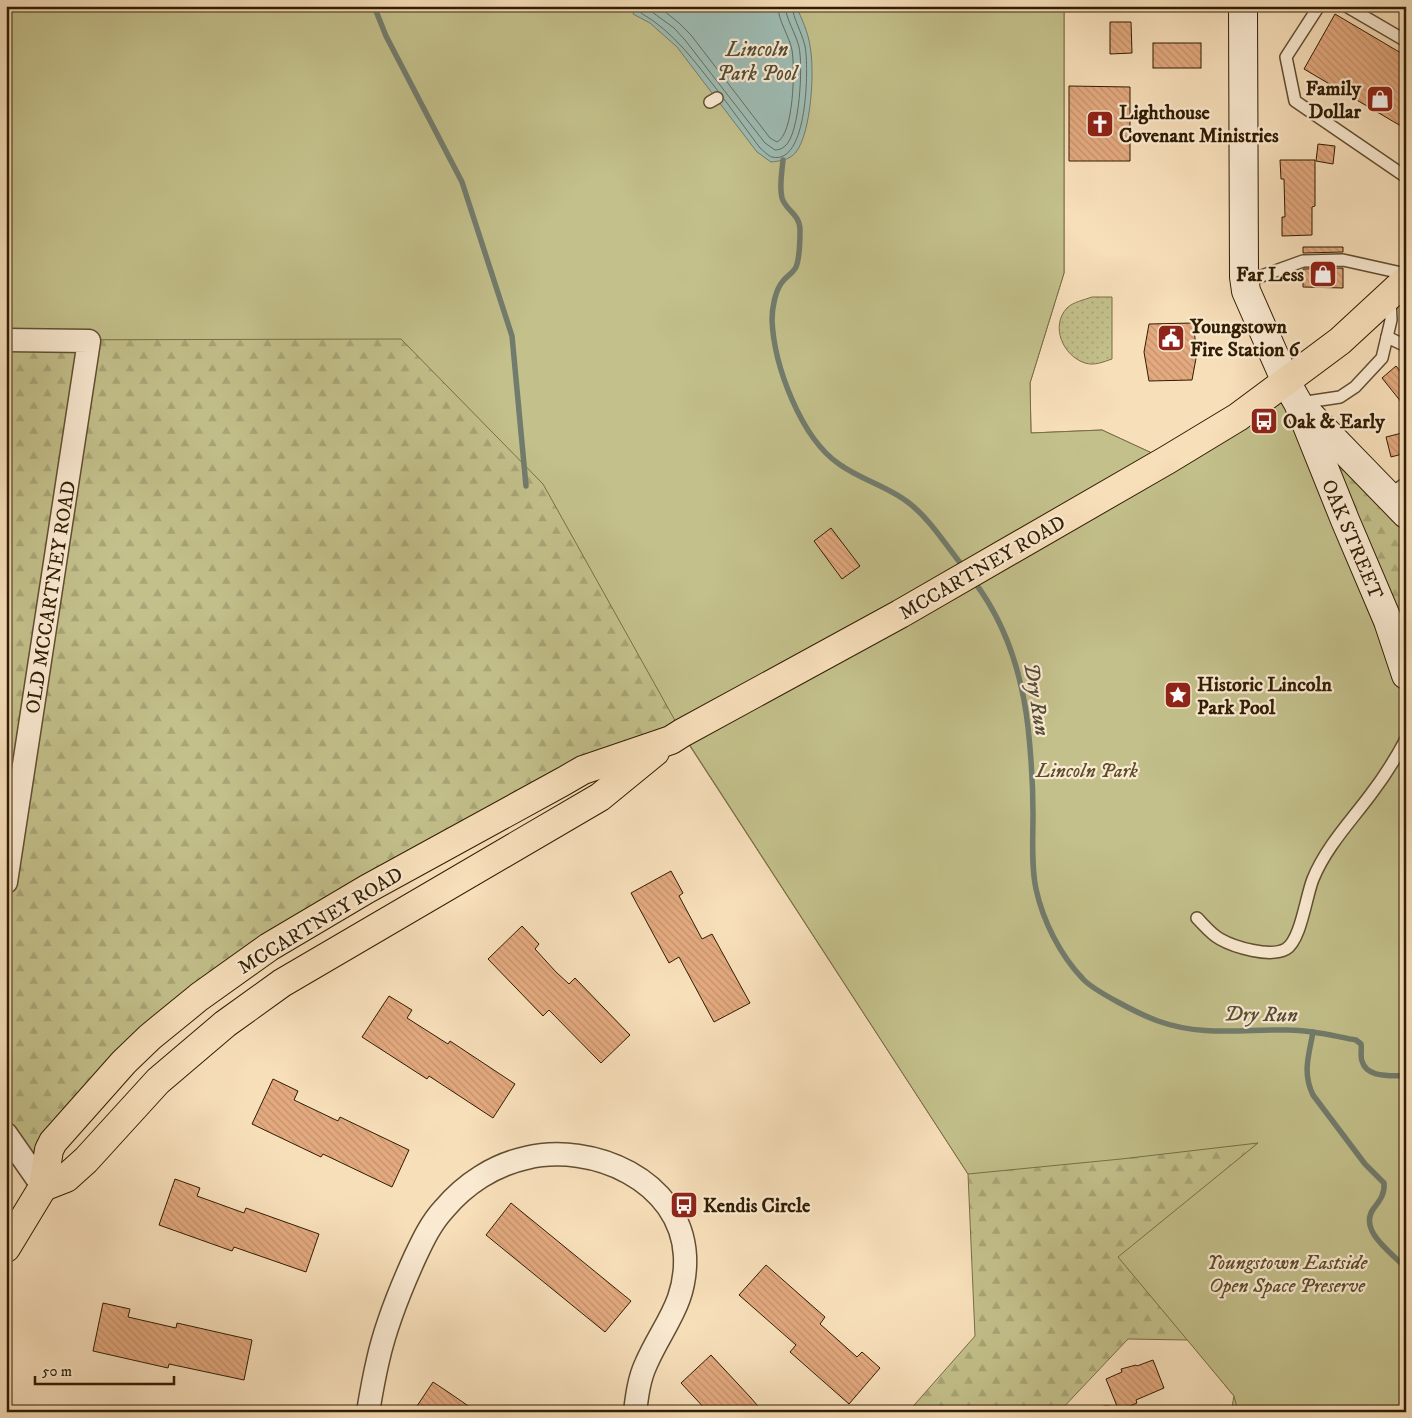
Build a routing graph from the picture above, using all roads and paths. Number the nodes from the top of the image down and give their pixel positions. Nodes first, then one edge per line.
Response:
1 (1243, 6) edge
2 (1319, 6) edge
3 (1346, 6) edge
4 (1406, 41) edge
5 (1406, 177) edge
6 (1406, 274) edge
7 (1245, 282) junction
8 (1398, 288) edge
9 (1387, 337) junction
10 (6, 340) edge
11 (1406, 346) edge
12 (1292, 392) junction
13 (1400, 498) edge
14 (1406, 675) edge
15 (678, 736) junction
16 (1406, 739) edge
17 (6, 882) edge
18 (1198, 918) dead end
19 (6, 1134) edge
20 (43, 1187) junction
21 (6, 1248) edge
22 (368, 1412) edge
23 (635, 1412) edge

1 - 7 street, OAK STREET
2 - 5 lane
3 - 4 lane
6 - 7 lane
7 - 12 street, OAK STREET
8 - 9 lane
8 - 12 highway
9 - 11 lane
9 - 12 lane
10 - 17 street, OLD MCCARTNEY ROAD
12 - 13 street
12 - 14 street, OAK STREET
12 - 15 highway, MCCARTNEY ROAD
15 - 20 highway, MCCARTNEY ROAD
15 - 20 highway, MCCARTNEY ROAD
16 - 18 lane
19 - 20 street
20 - 21 highway, MCCARTNEY ROAD
22 - 23 street

